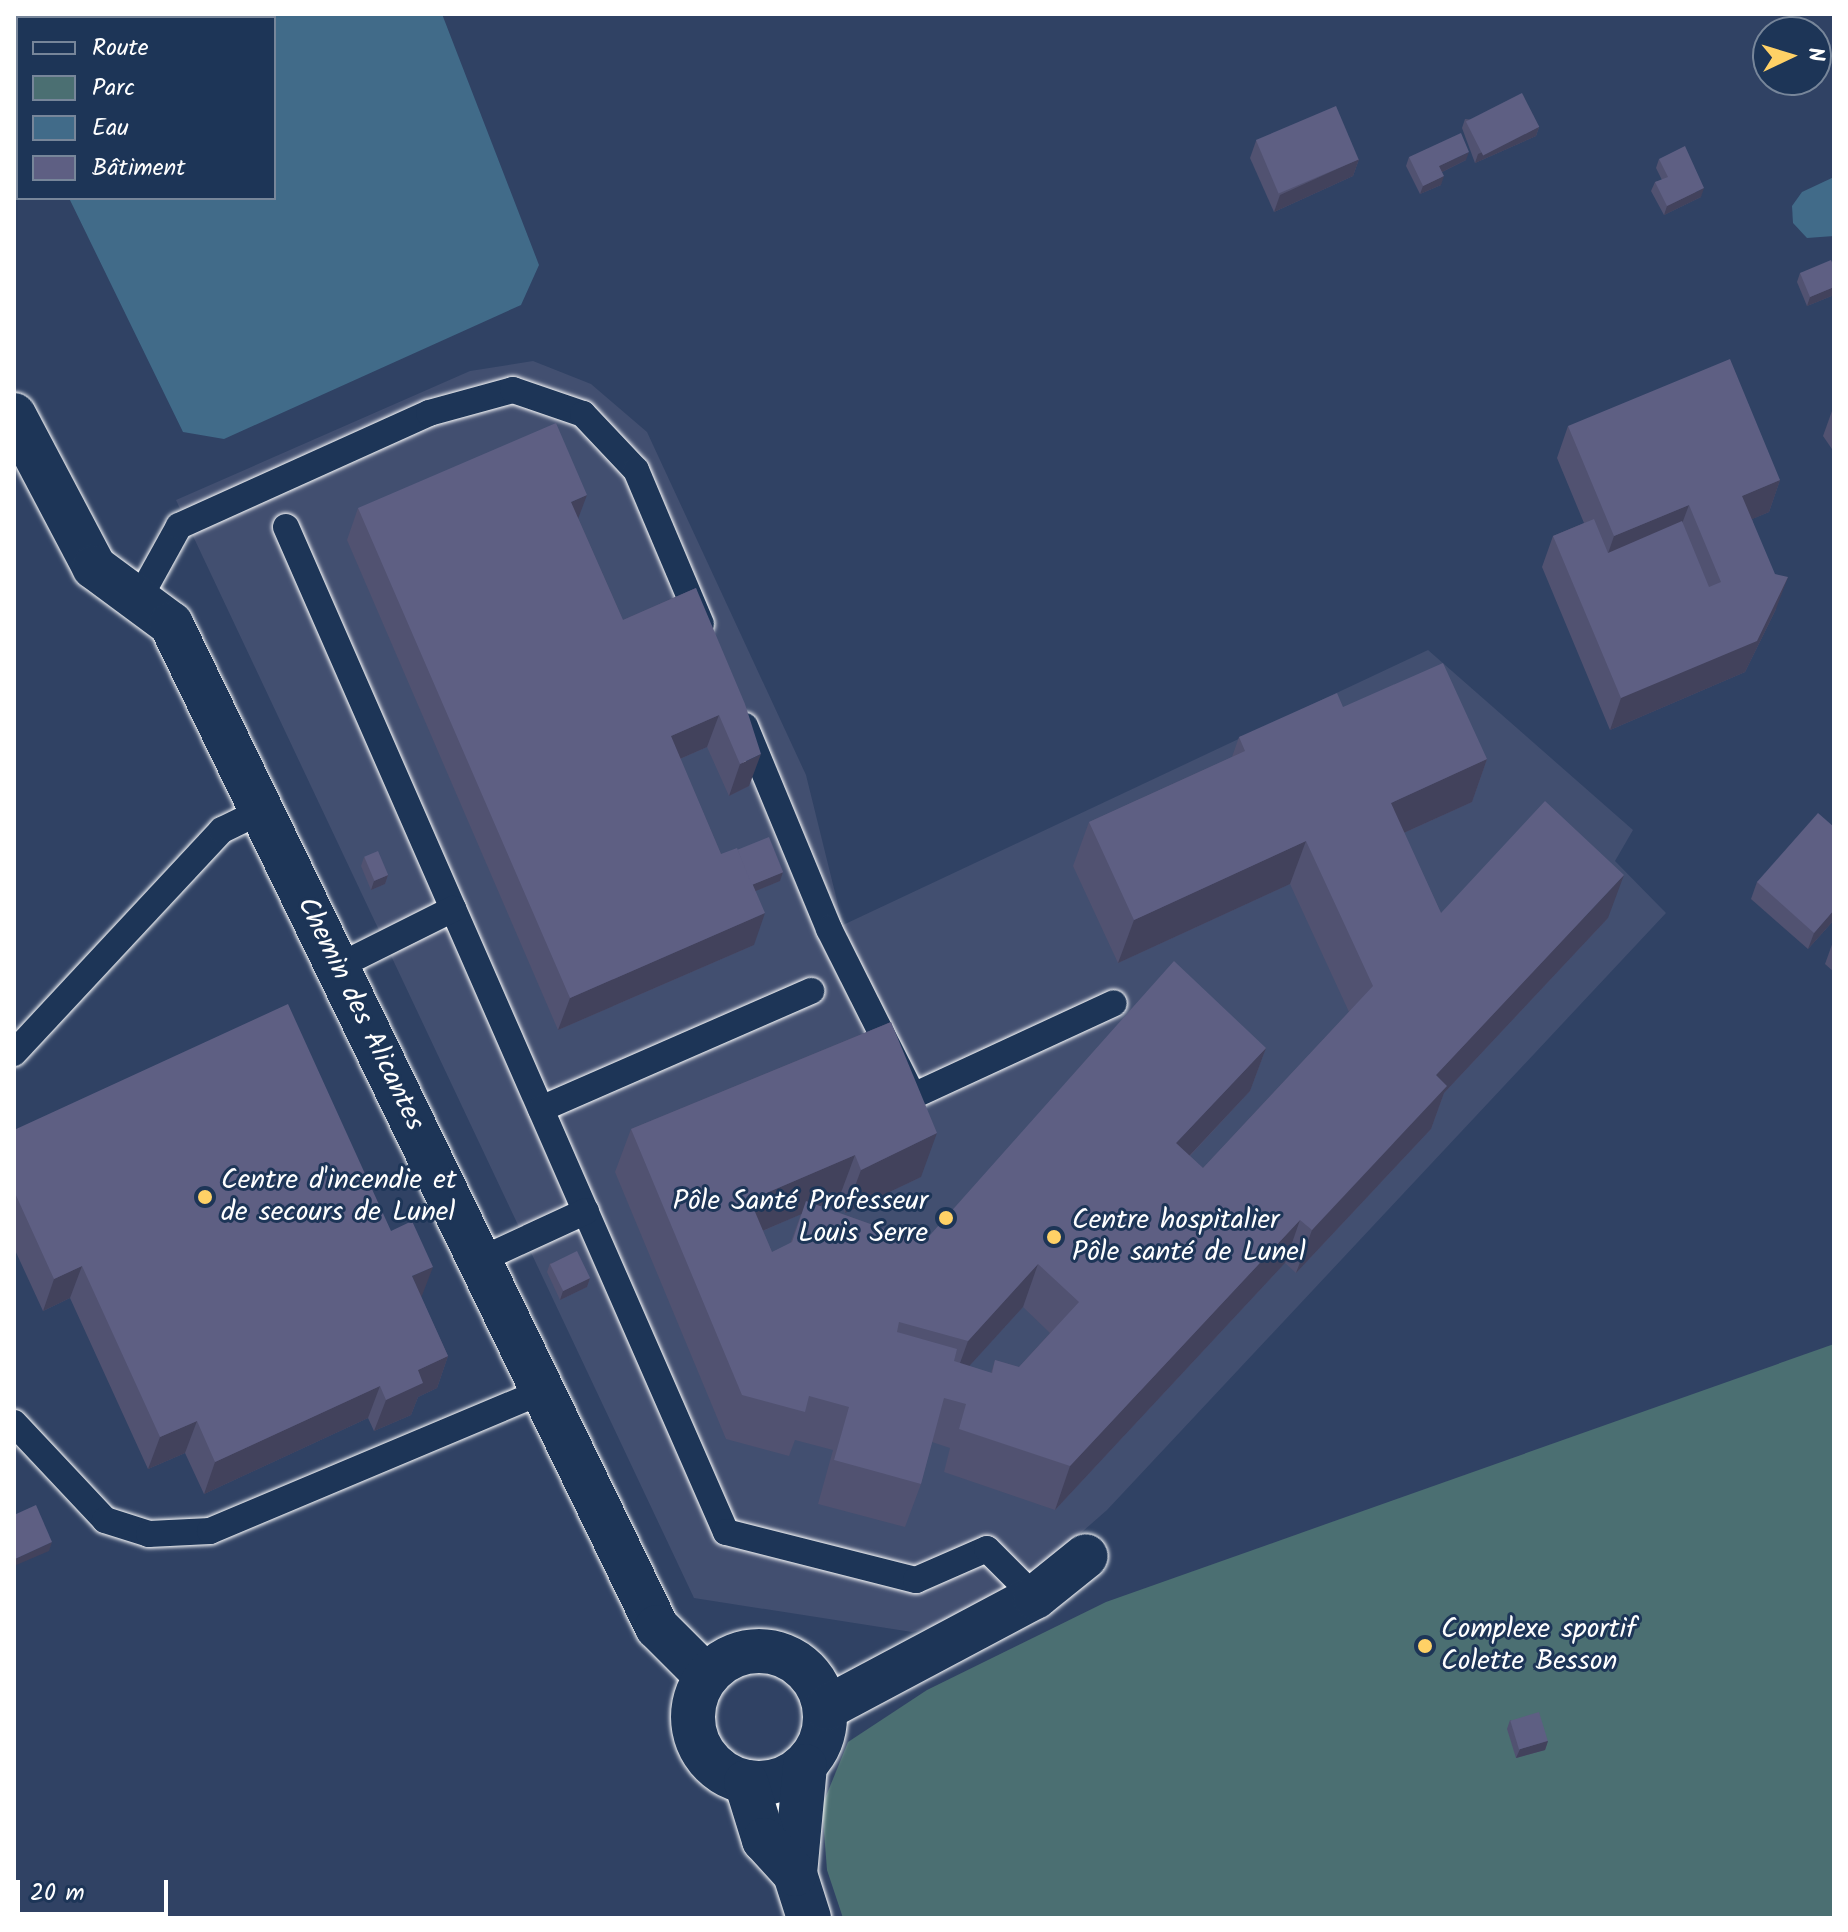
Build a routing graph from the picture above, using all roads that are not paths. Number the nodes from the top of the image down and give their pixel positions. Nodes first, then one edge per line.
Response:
1 (14, 415) edge
2 (286, 527) dead end
3 (136, 604) junction
4 (715, 657) edge
5 (733, 700) edge
6 (261, 811) junction
7 (453, 909) junction
8 (337, 967) junction
9 (811, 991) dead end
10 (1114, 1003) dead end
11 (14, 1053) edge
12 (541, 1109) junction
13 (586, 1211) junction
14 (478, 1261) junction
15 (541, 1392) junction
16 (14, 1423) edge
17 (1086, 1556) dead end
18 (1035, 1597) junction
19 (706, 1676) junction
20 (826, 1708) junction
21 (805, 1766) junction
22 (746, 1782) junction
23 (795, 1874) junction
24 (809, 1918) edge

1 - 3 street, Chemin des Alicantes
2 - 7 lane
3 - 4 lane
3 - 6 street, Chemin des Alicantes
5 - 10 lane
6 - 8 street, Chemin des Alicantes
6 - 11 lane
7 - 8 lane
7 - 12 lane
8 - 14 street, Chemin des Alicantes
9 - 12 lane
12 - 13 lane
13 - 14 lane
13 - 18 lane
14 - 15 street, Chemin des Alicantes
15 - 16 lane
15 - 19 street, Chemin des Alicantes
17 - 18 street
18 - 20 street
19 - 20 street
19 - 22 street
20 - 21 street
21 - 22 street
21 - 23 street
22 - 23 street
23 - 24 street

